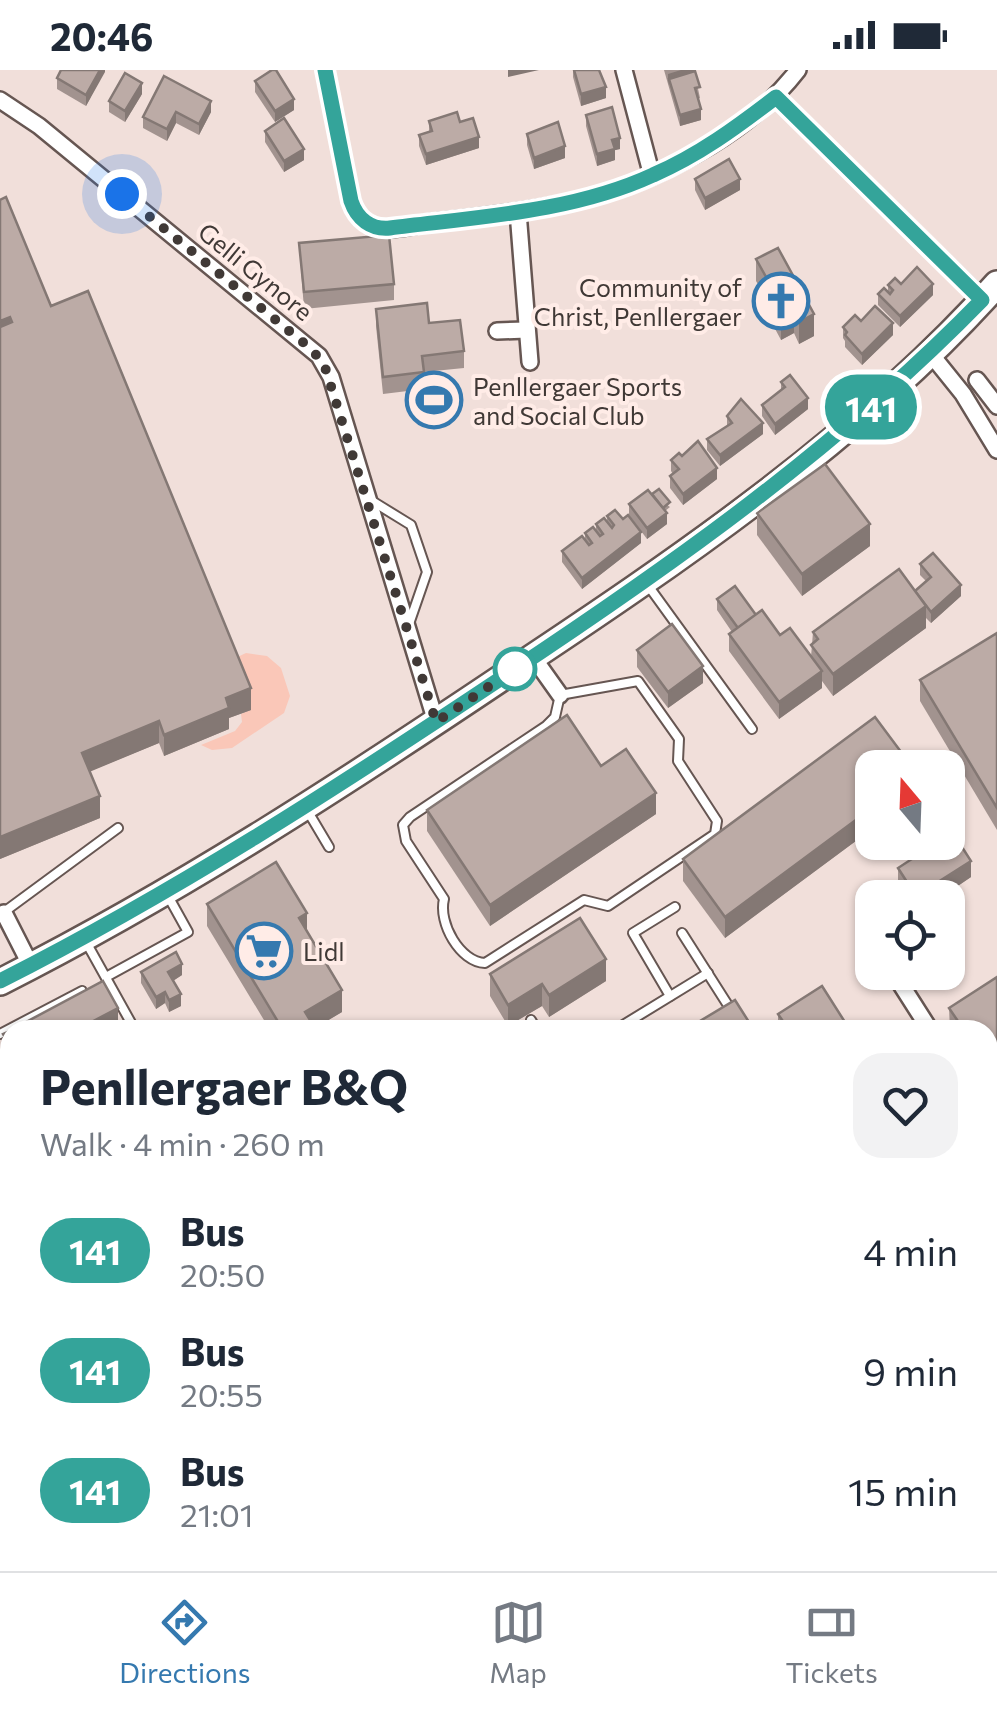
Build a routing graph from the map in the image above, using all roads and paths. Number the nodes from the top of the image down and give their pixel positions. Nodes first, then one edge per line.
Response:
1 (325, 70) edge
2 (624, 70) edge
3 (798, 70) edge
4 (776, 97) junction
5 (0, 100) edge
6 (652, 176) junction
7 (518, 212) junction
8 (990, 292) edge
9 (526, 330) junction
10 (498, 331) dead end
11 (930, 354) junction
12 (530, 362) dead end
13 (978, 380) dead end
14 (997, 406) edge
15 (997, 450) edge
16 (368, 498) junction
17 (644, 580) junction
18 (408, 628) junction
19 (533, 658) junction
20 (560, 695) junction
21 (436, 722) junction
22 (752, 729) dead end
23 (304, 806) junction
24 (118, 828) dead end
25 (328, 847) dead end
26 (165, 892) junction
27 (675, 908) dead end
28 (2, 913) edge
29 (682, 934) dead end
30 (84, 938) junction
31 (31, 966) junction
32 (708, 974) junction
33 (106, 978) junction
34 (0, 982) edge
35 (904, 990) edge
36 (82, 992) edge
37 (670, 996) junction
38 (732, 1012) edge
39 (27, 1020) edge
40 (130, 1020) edge
41 (631, 1020) edge
42 (924, 1020) edge

1 - 7 street
2 - 6 street
3 - 4 street
4 - 6 street
4 - 8 street
5 - 16 street, Gelli Gynore
6 - 7 street
7 - 9 street
8 - 11 main road
9 - 10 street
9 - 12 street
11 - 15 street
11 - 17 main road
13 - 14 street
16 - 18 street, Gelli Gynore
16 - 18 lane
17 - 19 main road
17 - 22 lane
18 - 21 street, Gelli Gynore
19 - 20 street
19 - 21 main road
20 - 20 lane
21 - 23 main road
23 - 25 lane
23 - 26 main road
24 - 28 lane
26 - 30 main road
26 - 33 lane
27 - 37 lane
28 - 31 street
29 - 32 lane
30 - 31 main road
30 - 33 lane
31 - 34 main road
32 - 37 lane
32 - 38 lane
33 - 40 lane
35 - 42 street
36 - 39 lane
37 - 41 lane

